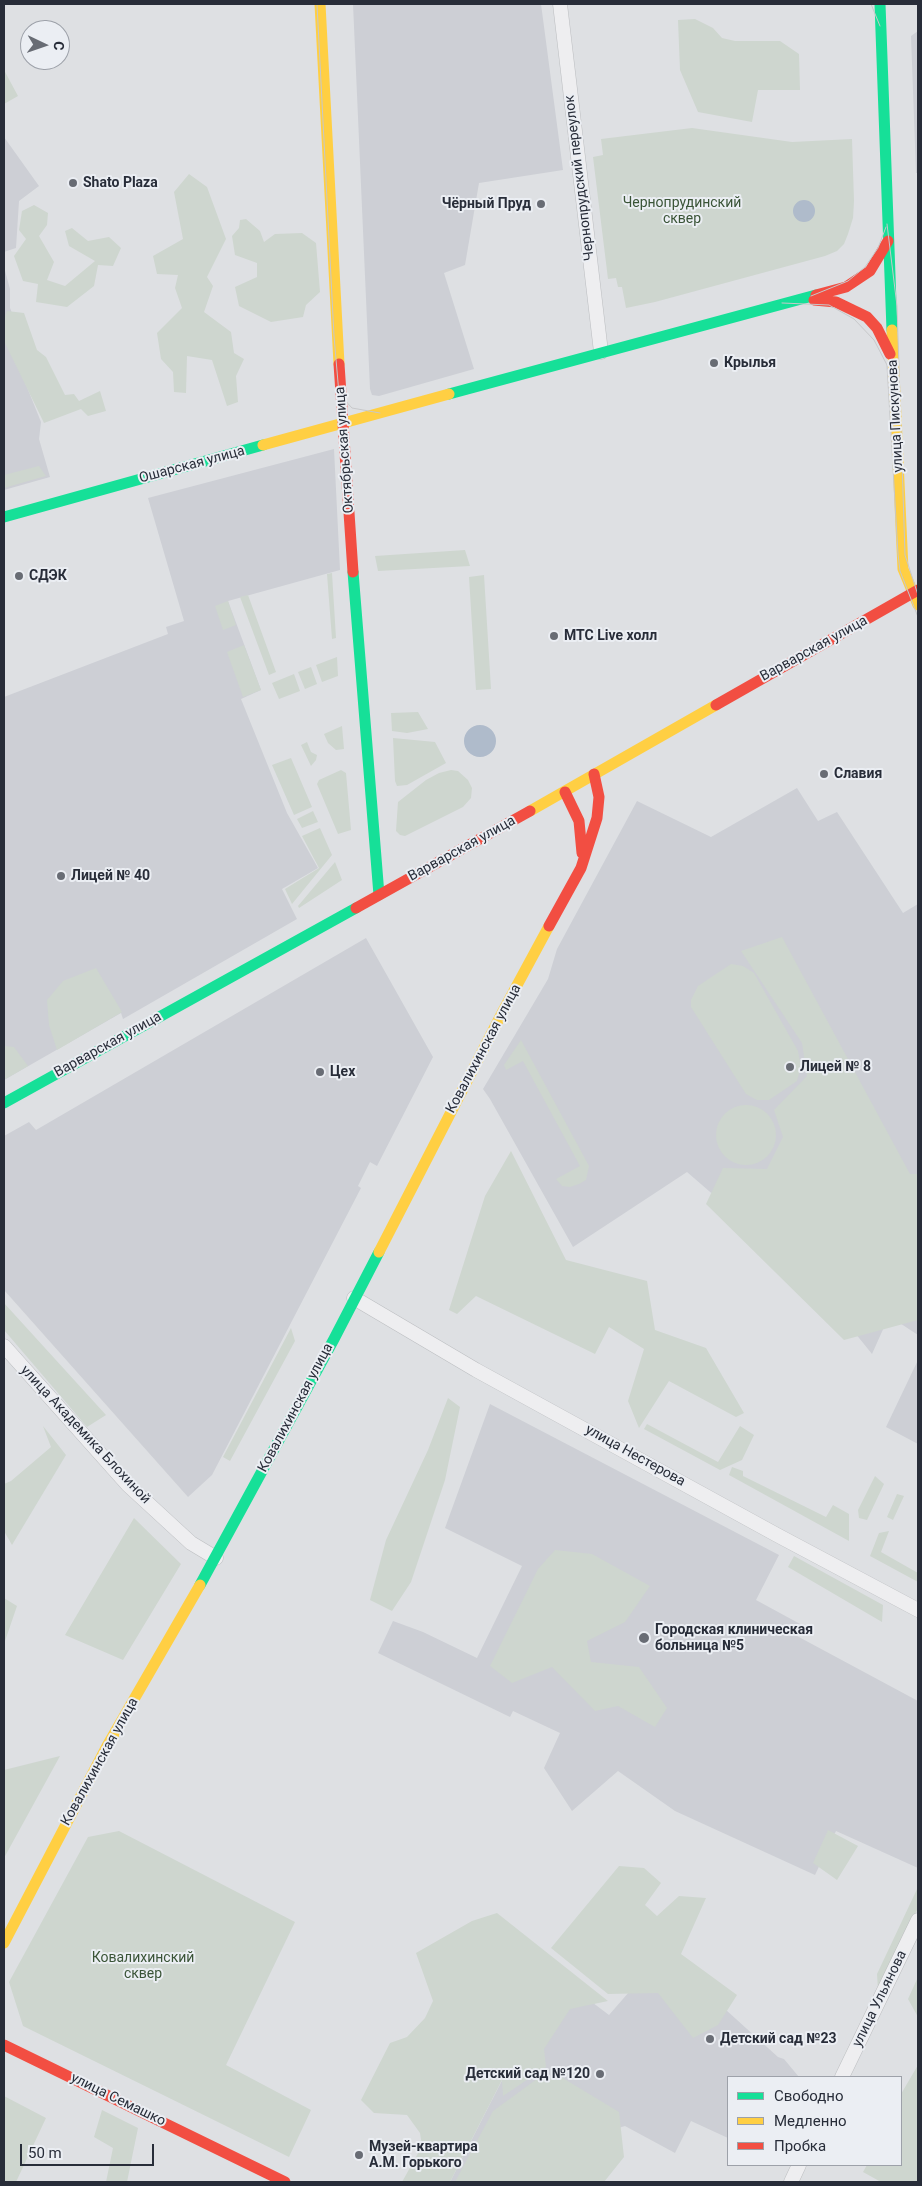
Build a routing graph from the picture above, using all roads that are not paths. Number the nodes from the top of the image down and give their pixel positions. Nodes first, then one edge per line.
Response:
1 (320, 4) edge
2 (560, 4) edge
3 (880, 4) edge
4 (888, 241) junction
5 (794, 300) junction
6 (601, 352) junction
7 (894, 365) junction
8 (343, 423) junction
9 (4, 516) edge
10 (916, 592) edge
11 (918, 605) edge
12 (594, 774) junction
13 (564, 792) junction
14 (581, 868) junction
15 (379, 895) junction
16 (4, 1103) edge
17 (354, 1298) junction
18 (4, 1346) edge
19 (216, 1558) junction
20 (918, 1610) edge
21 (918, 1920) edge
22 (4, 1943) edge
23 (4, 2045) edge
24 (842, 2076) edge
25 (799, 2166) edge
26 (285, 2182) edge
27 (791, 2182) edge

1 - 8 street, Октябрьская улица
2 - 6 street, Чернопрудский переулок
3 - 4 street, улица Пискунова
4 - 5 street, Ошарская улица
4 - 7 street, улица Пискунова
5 - 6 street, Ошарская улица
5 - 7 street
6 - 8 street, Ошарская улица
7 - 10 street, улица Пискунова
8 - 9 street, Ошарская улица
8 - 15 street, Октябрьская улица
10 - 11 street, улица Пискунова
10 - 12 street, Варварская улица
12 - 13 street, Варварская улица
12 - 14 street, Ковалихинская улица
13 - 14 street, Ковалихинская улица
13 - 15 street, Варварская улица
14 - 17 street, Ковалихинская улица
15 - 16 street, Варварская улица
17 - 19 street, Ковалихинская улица
17 - 20 street, улица Нестерова
18 - 19 street, улица Академика Блохиной
19 - 22 street, Ковалихинская улица
21 - 24 street, улица Ульянова
23 - 26 street, улица Семашко
25 - 27 street

